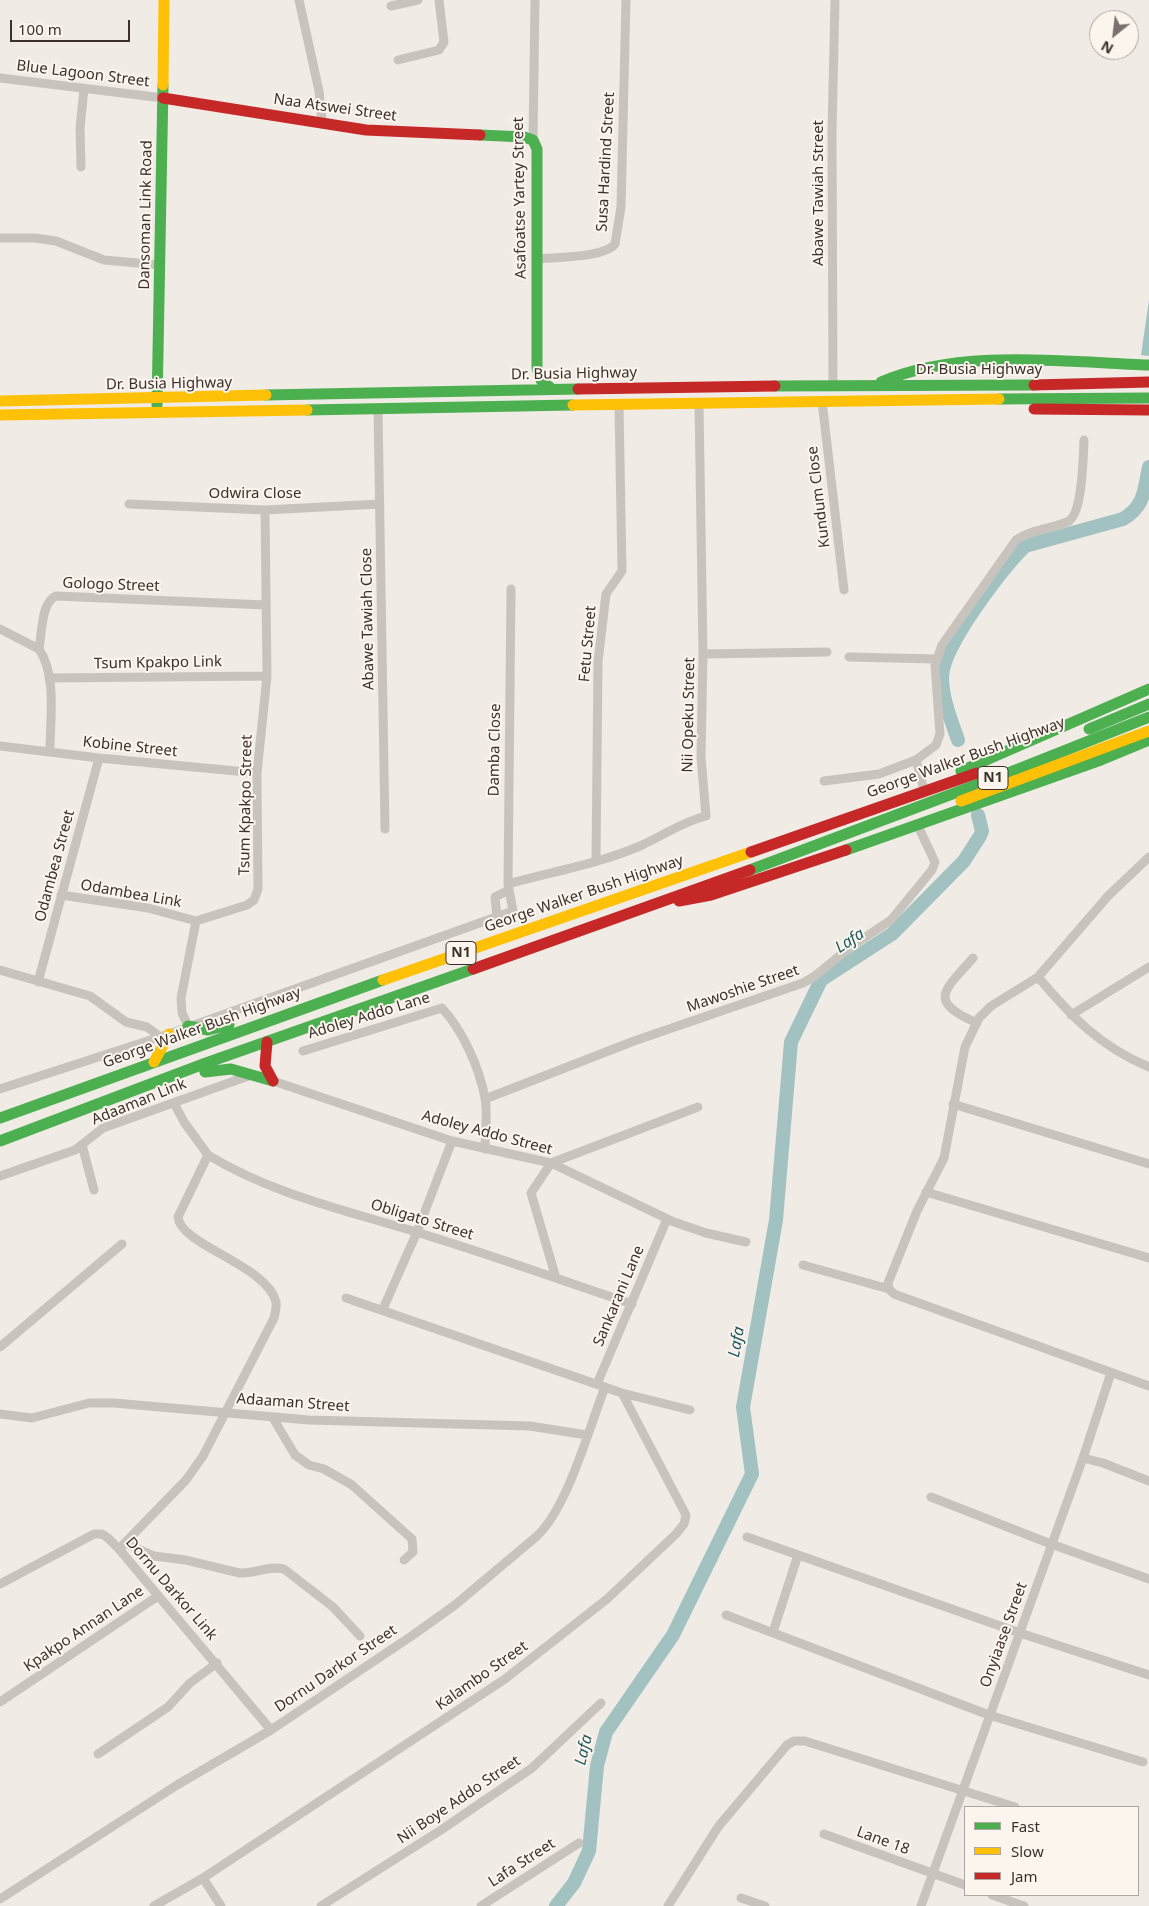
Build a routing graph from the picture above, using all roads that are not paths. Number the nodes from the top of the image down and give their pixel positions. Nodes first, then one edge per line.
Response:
1 (164, 0) edge
2 (299, 0) edge
3 (418, 0) edge
4 (439, 0) edge
5 (535, 0) edge
6 (626, 0) edge
7 (835, 0) edge
8 (391, 6) dead end
9 (398, 60) dead end
10 (0, 78) edge
11 (84, 89) junction
12 (163, 98) junction
13 (322, 121) junction
14 (533, 140) junction
15 (81, 167) dead end
16 (0, 238) edge
17 (537, 259) junction
18 (160, 264) junction
19 (1149, 365) edge
20 (1149, 382) edge
21 (877, 384) junction
22 (833, 386) junction
23 (552, 389) junction
24 (1149, 398) edge
25 (162, 399) junction
26 (973, 400) junction
27 (822, 401) junction
28 (0, 402) edge
29 (699, 403) junction
30 (619, 406) junction
31 (378, 409) junction
32 (1149, 410) edge
33 (162, 412) junction
34 (0, 416) edge
35 (1084, 440) dead end
36 (129, 504) dead end
37 (380, 504) junction
38 (265, 510) junction
39 (511, 589) dead end
40 (844, 590) dead end
41 (266, 605) junction
42 (0, 629) edge
43 (39, 648) junction
44 (827, 652) dead end
45 (704, 654) junction
46 (849, 657) dead end
47 (936, 659) junction
48 (267, 676) junction
49 (49, 678) junction
50 (1149, 689) edge
51 (1149, 704) edge
52 (1149, 717) edge
53 (1149, 730) edge
54 (1149, 740) edge
55 (0, 746) edge
56 (50, 751) junction
57 (99, 758) junction
58 (916, 760) junction
59 (257, 773) junction
60 (824, 781) dead end
61 (938, 786) junction
62 (924, 790) junction
63 (918, 826) junction
64 (385, 829) dead end
65 (837, 837) junction
66 (1149, 857) edge
67 (596, 860) junction
68 (508, 887) junction
69 (61, 895) junction
70 (667, 901) junction
71 (497, 917) junction
72 (196, 921) junction
73 (974, 958) dead end
74 (1149, 967) edge
75 (0, 970) edge
76 (1038, 977) junction
77 (38, 982) junction
78 (291, 1012) junction
79 (1071, 1015) junction
80 (976, 1023) junction
81 (188, 1026) junction
82 (164, 1035) junction
83 (267, 1042) junction
84 (303, 1051) dead end
85 (154, 1062) junction
86 (1149, 1067) edge
87 (254, 1074) junction
88 (273, 1081) junction
89 (0, 1089) edge
90 (485, 1099) junction
91 (174, 1102) junction
92 (953, 1104) junction
93 (698, 1107) dead end
94 (82, 1109) junction
95 (15, 1112) junction
96 (0, 1113) edge
97 (0, 1118) edge
98 (0, 1141) edge
99 (452, 1141) junction
100 (82, 1145) junction
101 (485, 1149) junction
102 (208, 1155) junction
103 (551, 1163) junction
104 (1149, 1164) edge
105 (0, 1176) edge
106 (94, 1190) dead end
107 (926, 1192) junction
108 (667, 1219) junction
109 (417, 1232) junction
110 (746, 1242) dead end
111 (122, 1244) dead end
112 (1149, 1258) edge
113 (803, 1265) dead end
114 (556, 1278) junction
115 (889, 1289) junction
116 (346, 1298) dead end
117 (632, 1304) junction
118 (383, 1310) junction
119 (0, 1346) edge
120 (1111, 1373) junction
121 (601, 1385) junction
122 (1149, 1386) edge
123 (622, 1393) junction
124 (690, 1410) dead end
125 (227, 1412) junction
126 (0, 1414) edge
127 (273, 1418) junction
128 (587, 1435) junction
129 (1083, 1458) junction
130 (1149, 1481) edge
131 (931, 1497) dead end
132 (747, 1537) dead end
133 (1051, 1544) junction
134 (122, 1546) junction
135 (798, 1555) junction
136 (404, 1560) dead end
137 (1149, 1579) edge
138 (0, 1584) edge
139 (158, 1596) junction
140 (726, 1615) dead end
141 (773, 1632) junction
142 (1020, 1633) junction
143 (360, 1636) dead end
144 (217, 1663) junction
145 (1149, 1675) edge
146 (0, 1702) edge
147 (601, 1703) dead end
148 (989, 1715) junction
149 (271, 1730) junction
150 (98, 1754) dead end
151 (1143, 1762) dead end
152 (962, 1790) junction
153 (1012, 1806) edge
154 (824, 1834) dead end
155 (579, 1843) dead end
156 (932, 1873) junction
157 (203, 1878) junction
158 (964, 1885) edge
159 (995, 1896) edge
160 (741, 1898) dead end
161 (0, 1899) edge
162 (154, 1906) edge
163 (221, 1906) edge
164 (321, 1906) edge
165 (481, 1906) edge
166 (668, 1906) edge
167 (765, 1906) edge
168 (921, 1906) edge
169 (1024, 1906) edge

1 - 12 main road, Dansoman Link Road
2 - 13 street
3 - 8 street
4 - 9 street
5 - 14 street, Asafoatse Yartey Street
6 - 17 street, Susa Hardind Street
7 - 22 street, Abawe Tawiah Street
10 - 11 street, Blue Lagoon Street
11 - 12 street, Blue Lagoon Street
11 - 15 street
12 - 13 main road, Naa Atswei Street
12 - 18 main road, Dansoman Link Road
13 - 14 main road, Naa Atswei Street
14 - 17 main road, Asafoatse Yartey Street
16 - 18 street
17 - 23 main road, Asafoatse Yartey Street
18 - 25 main road, Dansoman Link Road
19 - 21 main road
20 - 21 main road, Dr. Busia Highway
21 - 22 main road, Dr. Busia Highway
22 - 23 main road, Dr. Busia Highway
23 - 25 main road, Dr. Busia Highway
24 - 26 main road, Dr. Busia Highway
25 - 28 main road, Dr. Busia Highway
25 - 33 main road, Dansoman Link Road
26 - 27 main road, Dr. Busia Highway
26 - 32 main road
27 - 29 main road, Dr. Busia Highway
27 - 40 street, Kundum Close
29 - 30 main road, Dr. Busia Highway
29 - 45 street, Nii Opeku Street
30 - 31 main road, Dr. Busia Highway
30 - 67 street, Fetu Street
31 - 33 main road, Dr. Busia Highway
31 - 37 street, Abawe Tawiah Close
33 - 34 main road, Dr. Busia Highway
35 - 47 street
36 - 38 street, Odwira Close
37 - 38 street, Odwira Close
37 - 64 street, Abawe Tawiah Close
38 - 41 street, Tsum Kpakpo Street
39 - 68 street, Damba Close
41 - 43 street, Gologo Street
41 - 48 street, Tsum Kpakpo Street
42 - 43 street
43 - 49 street
44 - 45 street
45 - 67 street, Nii Opeku Street
46 - 47 street
47 - 58 street
48 - 49 street, Tsum Kpakpo Link
48 - 59 street, Tsum Kpakpo Street
49 - 56 street
50 - 61 main road
51 - 61 main road, George Walker Bush Highway / N1
52 - 65 main road, George Walker Bush Highway / N1
53 - 65 main road, N1
54 - 63 main road, George Walker Bush Highway
55 - 56 street, Kobine Street
56 - 57 street, Kobine Street
57 - 59 street, Kobine Street
57 - 69 street, Odambea Street
58 - 60 street
58 - 62 street
59 - 72 street, Tsum Kpakpo Street
61 - 62 main road, George Walker Bush Highway / N1
62 - 78 main road, George Walker Bush Highway / N1
63 - 70 main road, George Walker Bush Highway
63 - 90 street, Mawoshie Street
65 - 70 main road, George Walker Bush Highway / N1
66 - 76 street
67 - 68 street, Nii Opeku Street
68 - 71 street
68 - 71 street, Damba Close
69 - 72 street, Odambea Link
69 - 77 street, Odambea Street
70 - 83 main road, George Walker Bush Highway / N1
71 - 81 street
72 - 81 street
73 - 80 street
74 - 79 street
75 - 77 street
76 - 79 street
76 - 80 street
77 - 82 street
78 - 81 main road
78 - 85 main road, George Walker Bush Highway / N1
79 - 86 street
80 - 92 street
81 - 82 street
82 - 85 main road
82 - 89 street
83 - 88 main road
83 - 94 main road, George Walker Bush Highway / N1
84 - 90 street, Adoley Addo Lane
85 - 95 main road, George Walker Bush Highway / N1
87 - 88 main road
87 - 91 street, Adaaman Link
87 - 94 main road
88 - 99 street, Adoley Addo Street
90 - 101 street, Adoley Addo Lane
91 - 100 street, Adaaman Link
91 - 102 street
92 - 104 street
92 - 107 street
93 - 103 street
94 - 98 main road, George Walker Bush Highway / N1
95 - 96 main road
95 - 97 main road, George Walker Bush Highway / N1
99 - 101 street, Adoley Addo Street
99 - 109 street
100 - 105 street
100 - 106 street, Adaaman Link
101 - 103 street, Adoley Addo Street
102 - 109 street, Obligato Street
102 - 125 street
103 - 108 street, Adoley Addo Street
103 - 114 street
107 - 112 street
107 - 115 street
108 - 110 street, Adoley Addo Street
108 - 117 street, Sankarani Lane
109 - 114 street, Obligato Street
109 - 118 street
111 - 119 street
113 - 115 street
114 - 117 street, Obligato Street
115 - 120 street
116 - 118 street
117 - 121 street, Sankarani Lane
118 - 121 street
120 - 122 street
120 - 129 street, Onyiaase Street
121 - 123 street
121 - 128 street, Dornu Darkor Street
123 - 124 street
123 - 157 street, Kalambo Street
125 - 126 street, Adaaman Street
125 - 127 street, Adaaman Street
125 - 134 street
127 - 128 street, Adaaman Street
127 - 136 street
128 - 149 street, Dornu Darkor Street
129 - 130 street
129 - 133 street, Onyiaase Street
131 - 133 street
132 - 135 street
133 - 137 street
133 - 142 street, Onyiaase Street
134 - 138 street, Dornu Darkor Link
134 - 139 street, Dornu Darkor Link
134 - 143 street
135 - 141 street
135 - 142 street
139 - 144 street, Dornu Darkor Link
139 - 146 street, Kpakpo Annan Lane
140 - 141 street
141 - 148 street
142 - 145 street
142 - 148 street, Onyiaase Street
144 - 149 street, Dornu Darkor Link
144 - 150 street
147 - 164 street, Nii Boye Addo Street
148 - 151 street
148 - 152 street, Onyiaase Street
149 - 161 street, Dornu Darkor Street
152 - 153 street
152 - 156 street, Onyiaase Street
152 - 166 street
154 - 156 street, Lane 18
155 - 165 street, Lafa Street
156 - 158 street, Lane 18
156 - 168 street, Onyiaase Street
157 - 162 street, Kalambo Street
157 - 163 street
159 - 169 street
160 - 167 street

